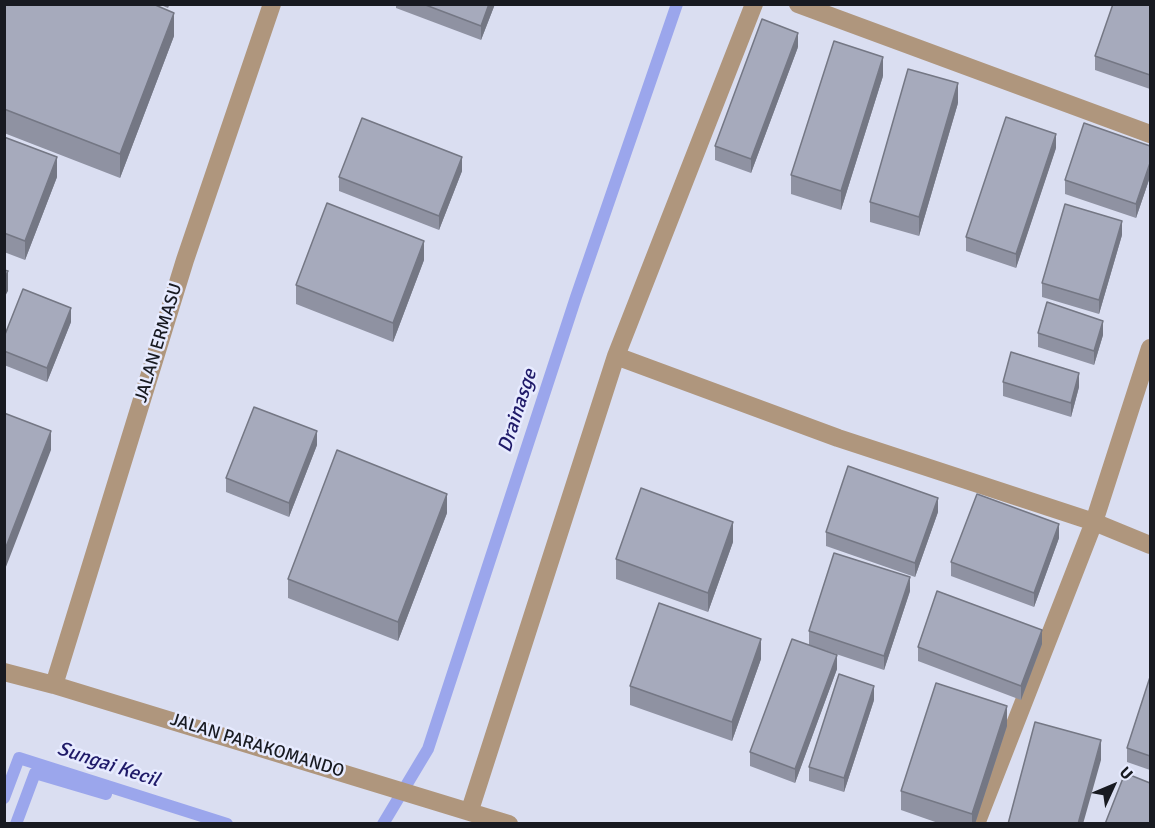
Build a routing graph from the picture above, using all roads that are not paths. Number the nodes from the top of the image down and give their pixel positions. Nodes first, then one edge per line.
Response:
1 (272, 4) edge
2 (754, 4) edge
3 (798, 4) edge
4 (1150, 134) edge
5 (1150, 348) edge
6 (616, 356) junction
7 (1094, 522) junction
8 (1150, 545) edge
9 (4, 672) edge
10 (54, 685) junction
11 (470, 810) junction
12 (510, 824) edge
13 (976, 824) edge

1 - 10 street, JALAN ERMASU
2 - 6 street
3 - 4 street
5 - 7 street
6 - 7 street
6 - 11 street
7 - 8 street
7 - 13 street
9 - 10 street, JALAN PARAKOMANDO
10 - 11 street, JALAN PARAKOMANDO
11 - 12 street, JALAN PARAKOMANDO

